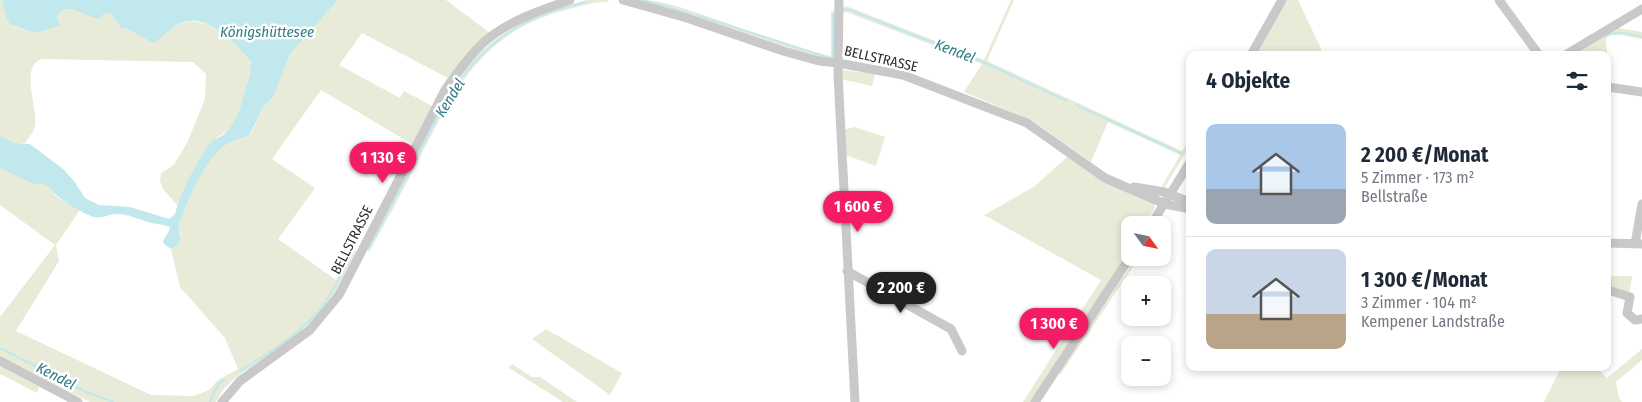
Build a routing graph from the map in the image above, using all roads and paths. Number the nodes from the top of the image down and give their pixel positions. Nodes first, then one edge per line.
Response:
1 (570, 0) edge
2 (623, 0) edge
3 (839, 0) edge
4 (1282, 0) edge
5 (1499, 0) edge
6 (1642, 9) edge
7 (1252, 51) edge
8 (1536, 51) edge
9 (1572, 51) edge
10 (838, 63) junction
11 (1611, 87) edge
12 (1642, 92) edge
13 (1186, 169) edge
14 (1117, 184) junction
15 (1171, 194) junction
16 (1186, 200) edge
17 (1165, 204) junction
18 (1642, 204) edge
19 (1186, 208) edge
20 (1157, 216) edge
21 (1611, 242) edge
22 (1638, 244) edge
23 (1124, 266) edge
24 (848, 271) junction
25 (1611, 291) edge
26 (1642, 319) edge
27 (962, 351) dead end
28 (0, 361) edge
29 (78, 402) edge
30 (222, 402) edge
31 (855, 402) edge
32 (1035, 402) edge

1 - 30 street, BELLSTRASSE
2 - 10 street, BELLSTRASSE
3 - 10 street, BELLSTRASSE
4 - 7 street
5 - 8 street
6 - 9 street
10 - 14 street, BELLSTRASSE
10 - 24 street, BELLSTRASSE
11 - 12 street
13 - 15 street
14 - 15 street, BELLSTRASSE
14 - 17 street, BELLSTRASSE
15 - 16 street, BELLSTRASSE
15 - 17 street
17 - 19 street, BELLSTRASSE
17 - 20 street
18 - 22 street
21 - 22 street
23 - 32 street
24 - 27 street
24 - 31 street, BELLSTRASSE
25 - 26 street
28 - 29 street

